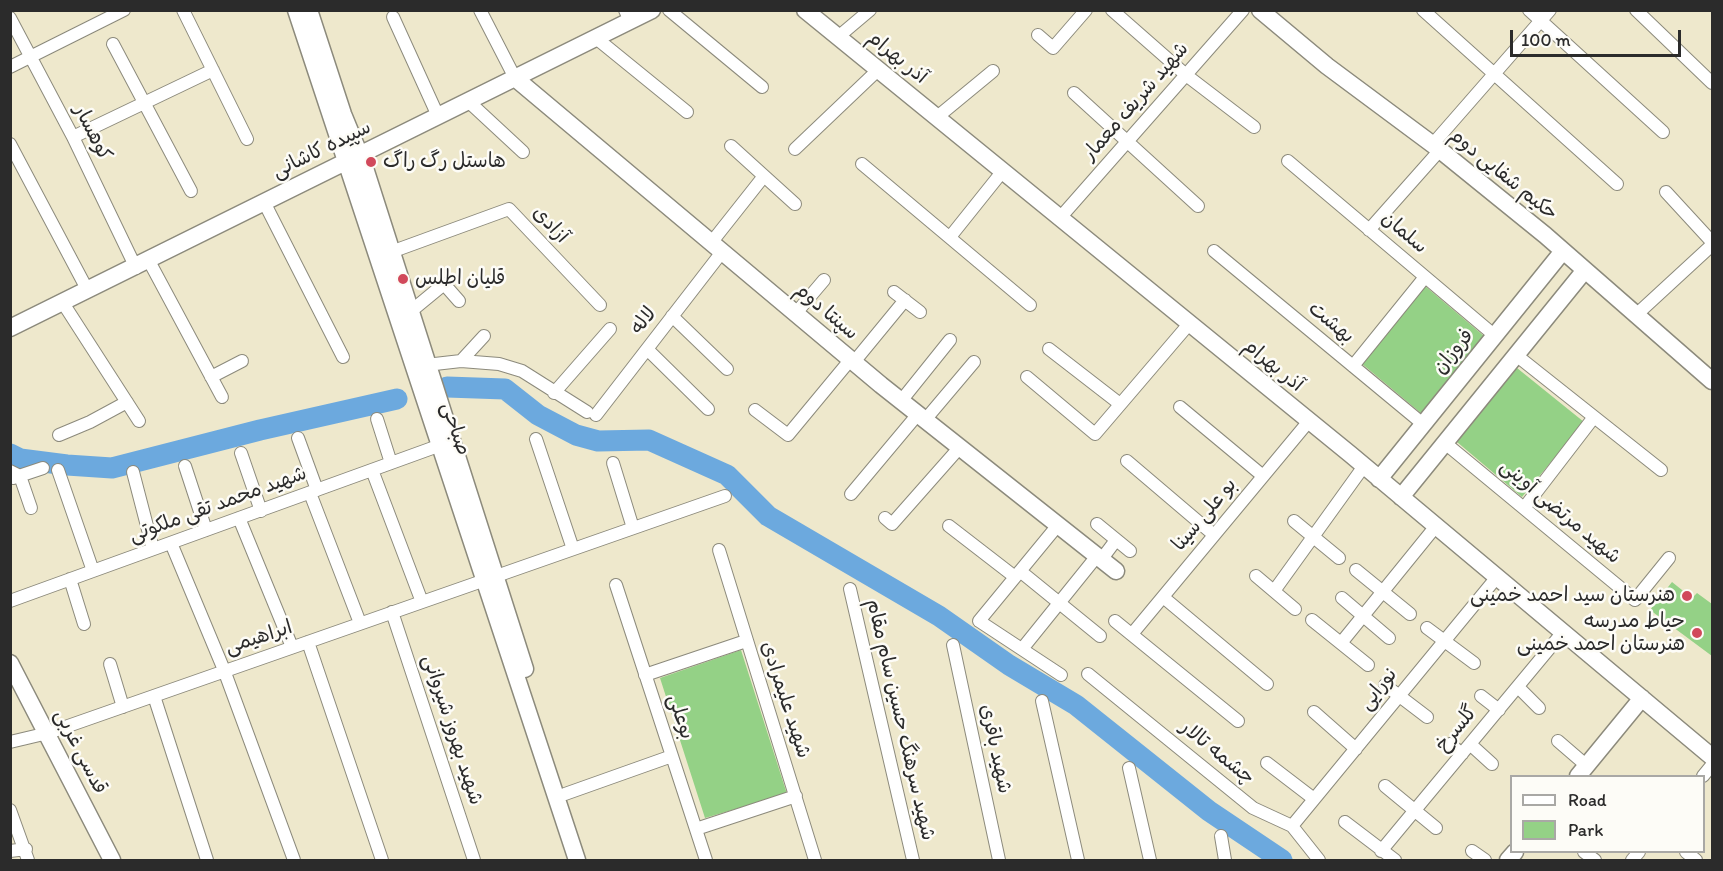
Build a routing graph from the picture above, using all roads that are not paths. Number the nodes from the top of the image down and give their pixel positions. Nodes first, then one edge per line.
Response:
1 (124, 10) edge
2 (183, 10) edge
3 (296, 10) edge
4 (309, 10) edge
5 (480, 10) edge
6 (652, 10) edge
7 (669, 10) edge
8 (805, 10) edge
9 (870, 10) edge
10 (1086, 10) edge
11 (1112, 10) edge
12 (1243, 10) edge
13 (1424, 10) edge
14 (1529, 10) edge
15 (1550, 10) edge
16 (1636, 10) edge
17 (1263, 11) edge
18 (627, 16) edge
19 (393, 17) dead end
20 (10, 18) edge
21 (1540, 21) junction
22 (1038, 36) dead end
23 (838, 37) junction
24 (596, 38) junction
25 (113, 44) dead end
26 (32, 58) junction
27 (10, 67) edge
28 (213, 70) junction
29 (878, 70) junction
30 (993, 71) dead end
31 (1494, 74) junction
32 (1186, 75) junction
33 (514, 78) junction
34 (1713, 83) edge
35 (762, 87) dead end
36 (1074, 93) dead end
37 (468, 101) junction
38 (144, 103) junction
39 (687, 112) dead end
40 (438, 116) junction
41 (936, 118) junction
42 (1254, 127) dead end
43 (1663, 132) dead end
44 (73, 137) junction
45 (247, 138) dead end
46 (1128, 141) junction
47 (10, 144) edge
48 (730, 146) dead end
49 (1436, 148) junction
50 (795, 149) dead end
51 (523, 152) dead end
52 (353, 158) junction
53 (1288, 161) dead end
54 (862, 164) dead end
55 (1002, 172) junction
56 (764, 176) junction
57 (1617, 184) dead end
58 (191, 191) dead end
59 (1666, 192) dead end
60 (264, 202) junction
61 (795, 204) dead end
62 (1198, 206) dead end
63 (1059, 219) junction
64 (1369, 230) junction
65 (950, 237) junction
66 (1713, 243) edge
67 (717, 247) junction
68 (1563, 250) junction
69 (1214, 251) dead end
70 (391, 252) junction
71 (142, 264) junction
72 (1549, 270) junction
73 (1585, 270) junction
74 (1425, 277) junction
75 (824, 280) dead end
76 (1569, 287) junction
77 (88, 291) junction
78 (894, 292) dead end
79 (905, 300) junction
80 (459, 301) dead end
81 (63, 303) junction
82 (600, 305) dead end
83 (1030, 305) dead end
84 (410, 312) junction
85 (920, 312) dead end
86 (795, 313) junction
87 (1636, 315) junction
88 (672, 316) junction
89 (1189, 324) junction
90 (10, 328) edge
91 (610, 329) dead end
92 (1494, 335) junction
93 (483, 336) dead end
94 (950, 340) dead end
95 (647, 349) junction
96 (1049, 349) dead end
97 (1516, 355) junction
98 (343, 357) dead end
99 (242, 361) dead end
100 (461, 361) junction
101 (852, 361) junction
102 (1473, 361) junction
103 (974, 362) dead end
104 (426, 365) junction
105 (1353, 366) junction
106 (727, 369) dead end
107 (211, 377) junction
108 (1027, 377) dead end
109 (1495, 381) junction
110 (1713, 381) edge
111 (554, 393) junction
112 (222, 397) dead end
113 (901, 401) junction
114 (127, 402) junction
115 (1120, 404) junction
116 (1180, 407) dead end
117 (708, 410) dead end
118 (755, 410) dead end
119 (922, 417) junction
120 (1594, 417) junction
121 (377, 419) dead end
122 (139, 421) dead end
123 (1309, 421) junction
124 (1423, 424) junction
125 (59, 435) dead end
126 (298, 438) dead end
127 (537, 439) dead end
128 (1445, 443) junction
129 (438, 446) junction
130 (960, 447) junction
131 (241, 453) dead end
132 (1127, 461) dead end
133 (1392, 461) junction
134 (613, 463) dead end
135 (391, 464) junction
136 (185, 465) dead end
137 (1364, 466) junction
138 (43, 468) dead end
139 (58, 470) dead end
140 (372, 470) junction
141 (1661, 470) dead end
142 (133, 472) dead end
143 (14, 475) edge
144 (1263, 476) junction
145 (1379, 478) junction
146 (1416, 480) junction
147 (313, 492) junction
148 (851, 494) dead end
149 (725, 496) dead end
150 (1401, 497) junction
151 (31, 508) dead end
152 (1524, 508) junction
153 (261, 511) junction
154 (239, 518) junction
155 (885, 518) dead end
156 (1294, 521) dead end
157 (1097, 524) dead end
158 (1058, 525) junction
159 (949, 526) dead end
160 (1436, 526) junction
161 (633, 528) junction
162 (206, 530) junction
163 (1214, 535) junction
164 (1313, 537) junction
165 (1116, 540) junction
166 (171, 543) junction
167 (153, 549) junction
168 (573, 549) junction
169 (719, 550) dead end
170 (1130, 551) dead end
171 (1099, 558) junction
172 (1339, 558) dead end
173 (1669, 558) dead end
174 (1356, 570) dead end
175 (93, 571) junction
176 (1116, 571) dead end
177 (1017, 574) junction
178 (1256, 576) dead end
179 (1497, 577) junction
180 (489, 578) junction
181 (70, 579) junction
182 (616, 585) dead end
183 (850, 589) dead end
184 (1274, 591) junction
185 (1383, 591) junction
186 (1163, 597) junction
187 (1342, 598) dead end
188 (10, 601) edge
189 (422, 602) junction
190 (1059, 603) junction
191 (1295, 609) dead end
192 (392, 612) junction
193 (1410, 614) dead end
194 (1363, 616) junction
195 (1312, 620) dead end
196 (1115, 621) dead end
197 (360, 623) junction
198 (84, 624) dead end
199 (1427, 628) dead end
200 (1563, 632) junction
201 (1132, 634) junction
202 (1100, 636) dead end
203 (1389, 638) dead end
204 (1444, 640) junction
205 (308, 642) junction
206 (747, 642) junction
207 (1341, 643) junction
208 (953, 645) dead end
209 (292, 647) junction
210 (1022, 649) junction
211 (10, 663) edge
212 (1474, 663) dead end
213 (110, 664) dead end
214 (1368, 665) dead end
215 (224, 670) junction
216 (1088, 674) dead end
217 (645, 675) junction
218 (1061, 675) dead end
219 (1267, 684) dead end
220 (1385, 685) dead end
221 (1518, 687) junction
222 (154, 696) junction
223 (1399, 696) junction
224 (1481, 696) dead end
225 (1642, 698) junction
226 (1042, 701) dead end
227 (123, 707) junction
228 (1539, 708) dead end
229 (1499, 710) junction
230 (1314, 712) dead end
231 (1427, 717) dead end
232 (1238, 721) dead end
233 (48, 733) junction
234 (1558, 741) dead end
235 (10, 742) edge
236 (1450, 744) dead end
237 (1356, 749) junction
238 (1466, 749) junction
239 (672, 756) junction
240 (1713, 756) edge
241 (1267, 764) dead end
242 (1492, 764) dead end
243 (1129, 768) dead end
244 (1582, 771) edge
245 (1385, 786) dead end
246 (565, 794) junction
247 (795, 796) junction
248 (1314, 799) junction
249 (10, 810) edge
250 (1416, 810) junction
251 (1345, 822) dead end
252 (1292, 826) junction
253 (1436, 828) dead end
254 (696, 829) junction
255 (1221, 836) dead end
256 (1382, 850) junction
257 (1472, 850) dead end
258 (10, 851) edge
259 (27, 855) edge
260 (112, 861) edge
261 (207, 861) edge
262 (294, 861) edge
263 (382, 861) edge
264 (474, 861) edge
265 (577, 861) edge
266 (588, 861) edge
267 (706, 861) edge
268 (815, 861) edge
269 (913, 861) edge
270 (999, 861) edge
271 (1078, 861) edge
272 (1150, 861) edge
273 (1225, 861) edge
274 (1319, 861) edge
275 (1395, 861) edge
276 (1485, 861) edge

1 - 26 street
2 - 28 street
3 - 52 street, صباحی
4 - 52 street, صباحی
5 - 33 street
6 - 18 street, سپیده کاشانی
7 - 35 street
8 - 23 street, آذر بهرام
9 - 23 street
10 - 22 street
11 - 32 street
12 - 32 street, شهید شریف معمار
13 - 31 street
14 - 21 street
15 - 21 street
16 - 34 street
17 - 49 street, حکیم شفایی دوم
18 - 24 street, سپیده کاشانی
19 - 40 street
20 - 26 street, کوهسار
21 - 31 street
21 - 43 street
23 - 29 street, آذر بهرام
24 - 33 street, سپیده کاشانی
24 - 39 street
25 - 38 street
26 - 27 street
26 - 44 street, کوهسار
28 - 38 street
28 - 45 street
29 - 41 street, آذر بهرام
29 - 50 street
30 - 41 street
31 - 49 street
31 - 57 street
32 - 42 street
32 - 46 street, شهید شریف معمار
33 - 37 street, سپیده کاشانی
33 - 67 street, سپنتا دوم
36 - 46 street
37 - 40 street, سپیده کاشانی
37 - 51 street
38 - 44 street
38 - 58 street
40 - 52 street, سپیده کاشانی
41 - 55 street, آذر بهرام
44 - 71 street, کوهسار
46 - 62 street
46 - 63 street, شهید شریف معمار
47 - 77 street
48 - 56 street
49 - 64 street
49 - 68 street, حکیم شفایی دوم
52 - 60 street, سپیده کاشانی
52 - 70 street, صباحی
52 - 129 street, صباحی
53 - 64 street, سلمان
54 - 65 street
55 - 63 street, آذر بهرام
55 - 65 street
56 - 61 street
56 - 67 street, لاله
59 - 66 street
60 - 71 street, سپیده کاشانی
60 - 98 street
63 - 89 street, آذر بهرام
64 - 74 street, سلمان
65 - 83 street
66 - 87 street
67 - 86 street, سپنتا دوم
67 - 88 street, لاله
68 - 72 street, فروزان
68 - 73 street, حکیم شفایی دوم
69 - 105 street, بهشت
70 - 82 street, آزادی
70 - 84 street, صباحی
71 - 77 street, سپیده کاشانی
71 - 107 street, کوهسار
72 - 76 street
72 - 92 street, فروزان
73 - 76 street
73 - 87 street, حکیم شفایی دوم
74 - 92 street, سلمان
74 - 105 street
75 - 86 street
76 - 97 street
77 - 81 street, سپیده کاشانی
78 - 79 street
79 - 85 street
79 - 101 street
80 - 84 street
81 - 90 street, سپیده کاشانی
81 - 114 street
84 - 104 street, صباحی
86 - 101 street, سپنتا دوم
87 - 110 street, حکیم شفایی دوم
88 - 95 street, لاله
88 - 106 street
89 - 115 street
89 - 123 street, آذر بهرام
91 - 111 street
92 - 102 street, فروزان
93 - 100 street
94 - 113 street
95 - 111 street, لاله
95 - 117 street
96 - 115 street
97 - 109 street
97 - 120 street
99 - 107 street
100 - 104 street
100 - 111 street
101 - 113 street, سپنتا دوم
101 - 118 street
102 - 109 street
102 - 124 street, فروزان
103 - 119 street
104 - 180 street, صباحی
105 - 124 street, بهشت
107 - 112 street, کوهسار
108 - 115 street
109 - 128 street
113 - 119 street, سپنتا دوم
114 - 122 street
114 - 125 street
116 - 144 street
119 - 130 street, سپنتا دوم
119 - 148 street
120 - 141 street
120 - 152 street
121 - 135 street
123 - 137 street, آذر بهرام
123 - 144 street, بو علی سینا
124 - 133 street, فروزان
126 - 147 street
127 - 168 street
128 - 146 street
128 - 152 street, شهید مرتضی آوینی
129 - 135 street, شهید محمد تقی ملکوتی
129 - 180 street, صباحی
130 - 155 street
130 - 158 street, سپنتا دوم
131 - 153 street
132 - 163 street
133 - 145 street, فروزان
133 - 146 street
134 - 161 street
135 - 140 street, شهید محمد تقی ملکوتی
136 - 162 street
137 - 145 street, آذر بهرام
137 - 164 street
138 - 143 street
139 - 175 street
140 - 147 street, شهید محمد تقی ملکوتی
140 - 189 street
142 - 167 street
143 - 151 street
144 - 163 street, بو علی سینا
145 - 150 street, آذر بهرام
146 - 150 street
147 - 153 street, شهید محمد تقی ملکوتی
147 - 197 street
149 - 161 street, ابراهیمی
150 - 160 street, آذر بهرام
152 - 173 street, شهید مرتضی آوینی
153 - 154 street, شهید محمد تقی ملکوتی
154 - 162 street, شهید محمد تقی ملکوتی
154 - 209 street
156 - 164 street
157 - 165 street
158 - 171 street, سپنتا دوم
158 - 177 street
159 - 177 street
160 - 179 street, آذر بهرام
160 - 185 street
161 - 168 street, ابراهیمی
162 - 166 street, شهید محمد تقی ملکوتی
163 - 186 street, بو علی سینا
164 - 172 street
164 - 184 street
165 - 170 street
165 - 171 street
166 - 167 street, شهید محمد تقی ملکوتی
166 - 215 street
167 - 175 street, شهید محمد تقی ملکوتی
168 - 180 street, ابراهیمی
169 - 206 street, شهید علیمرادی
171 - 176 street, سپنتا دوم
171 - 190 street
174 - 185 street
175 - 181 street, شهید محمد تقی ملکوتی
177 - 190 street
177 - 210 street
178 - 184 street
179 - 200 street, آذر بهرام
179 - 204 street, نورایی
180 - 189 street, ابراهیمی
180 - 246 street, صباحی
180 - 265 street, صباحی
181 - 188 street, شهید محمد تقی ملکوتی
181 - 198 street
182 - 217 street, بوعلی
183 - 269 street, شهید سرهنگ حسین سام مقام
184 - 191 street
185 - 193 street
185 - 194 street
186 - 201 street, بو علی سینا
186 - 219 street
187 - 194 street
189 - 192 street, ابراهیمی
190 - 202 street
190 - 210 street
192 - 197 street, ابراهیمی
192 - 264 street, شهید بهروز شیروانی
194 - 203 street
194 - 207 street
195 - 207 street
196 - 201 street
197 - 205 street, ابراهیمی
199 - 204 street
200 - 221 street, گلسرخ
200 - 225 street, آذر بهرام
201 - 232 street
204 - 212 street
204 - 223 street, نورایی
205 - 209 street, ابراهیمی
205 - 263 street
206 - 217 street
206 - 247 street, شهید علیمرادی
207 - 214 street
208 - 270 street, شهید باقری
209 - 215 street, ابراهیمی
210 - 218 street
211 - 233 street, قدسی غربی
213 - 227 street
215 - 222 street, ابراهیمی
215 - 262 street
216 - 252 street, چشمه تالار
217 - 239 street, بوعلی
220 - 223 street
221 - 228 street
221 - 229 street, گلسرخ
222 - 227 street, ابراهیمی
222 - 261 street
223 - 231 street
223 - 237 street, نورایی
224 - 229 street
225 - 240 street, آذر بهرام
225 - 244 street
226 - 271 street
227 - 233 street, ابراهیمی
229 - 238 street, گلسرخ
230 - 237 street
233 - 235 street, ابراهیمی
233 - 260 street, قدسی غربی
234 - 244 street
236 - 238 street
237 - 248 street, نورایی
238 - 242 street
238 - 250 street, گلسرخ
239 - 246 street
239 - 254 street, بوعلی
241 - 248 street
243 - 272 street
245 - 250 street
246 - 266 street, صباحی
247 - 254 street
247 - 268 street, شهید علیمرادی
248 - 252 street, نورایی
249 - 259 street
250 - 253 street
250 - 256 street, گلسرخ
251 - 256 street
252 - 274 street, چشمه تالار
254 - 267 street, بوعلی
255 - 273 street
256 - 275 street
257 - 276 street
258 - 259 street

